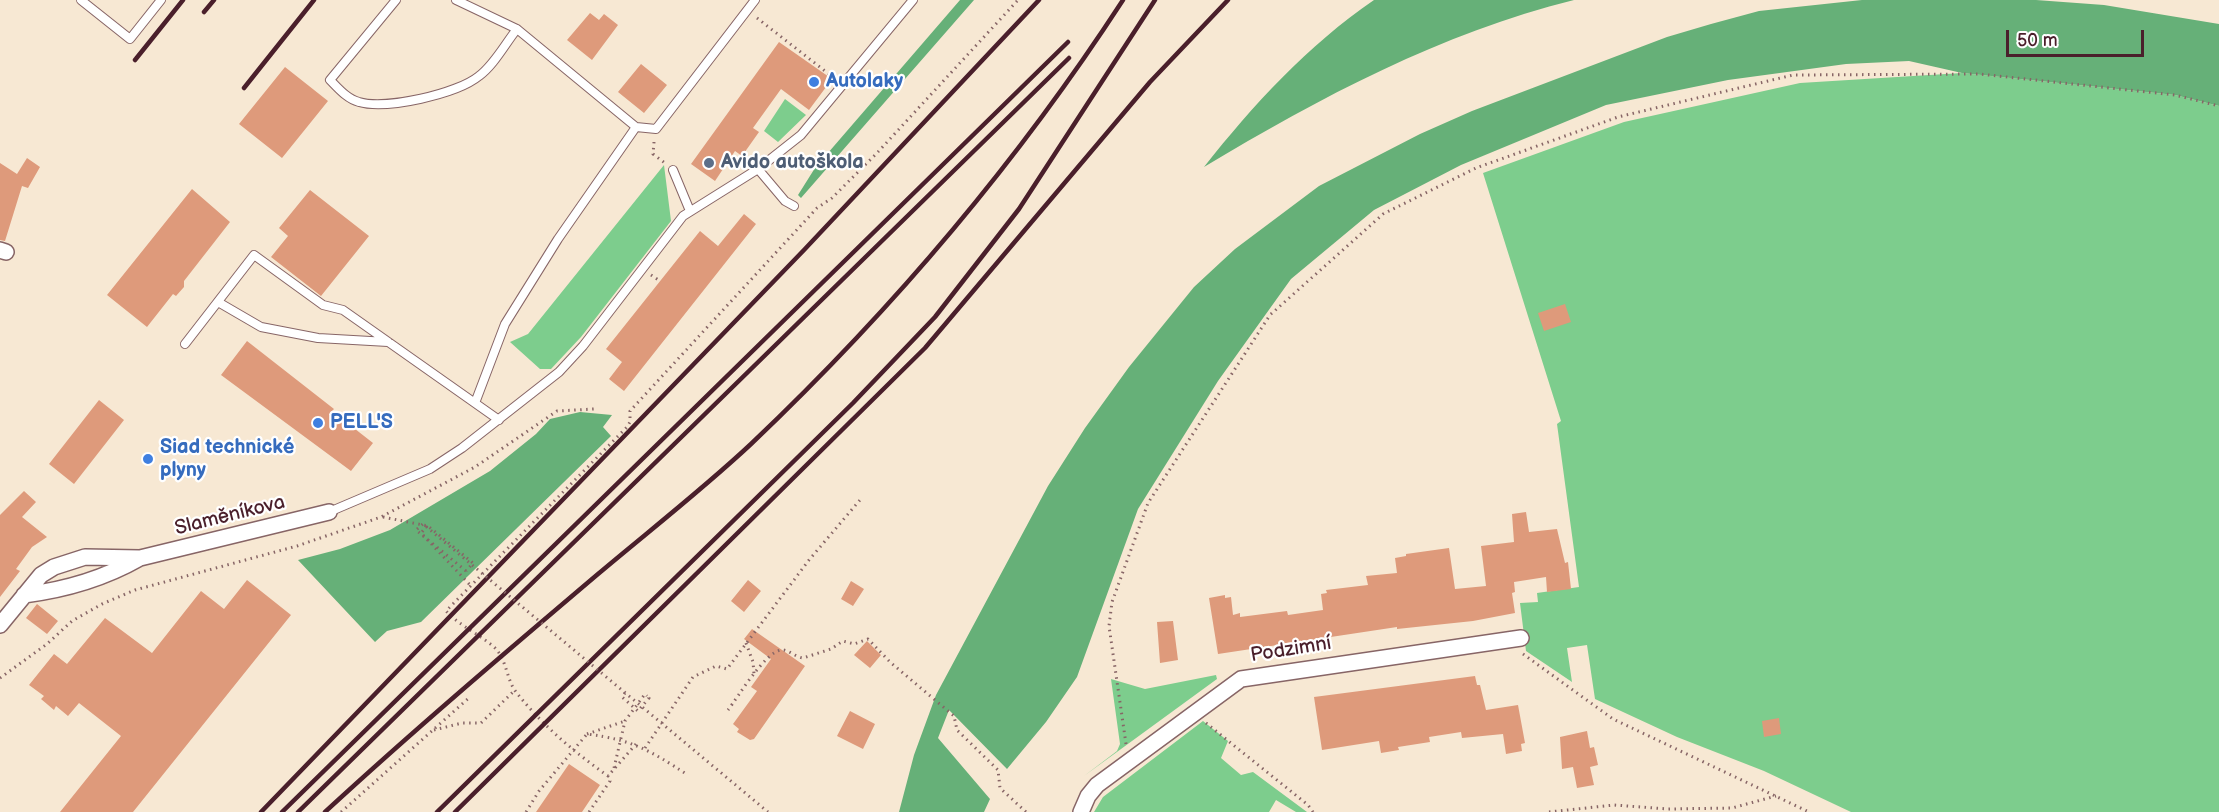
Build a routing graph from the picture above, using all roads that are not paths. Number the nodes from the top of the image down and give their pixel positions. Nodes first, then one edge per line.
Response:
1 (81, 0) edge
2 (160, 0) edge
3 (396, 0) edge
4 (456, 0) edge
5 (755, 0) edge
6 (914, 0) edge
7 (517, 29) junction
8 (636, 127) junction
9 (758, 169) junction
10 (673, 170) dead end
11 (794, 206) dead end
12 (690, 211) junction
13 (218, 302) junction
14 (388, 342) junction
15 (185, 344) dead end
16 (475, 404) junction
17 (499, 420) junction
18 (329, 512) joint
19 (141, 558) junction
20 (24, 595) junction
21 (0, 625) edge
22 (1521, 638) dead end
23 (1081, 812) edge

1 - 2 lane
3 - 7 lane
4 - 7 lane
5 - 8 lane
6 - 9 lane
7 - 8 lane
8 - 16 lane
9 - 11 lane
9 - 12 lane
10 - 12 lane
12 - 17 lane
13 - 14 lane
13 - 14 lane
13 - 15 lane
14 - 16 lane
16 - 17 lane
17 - 18 lane
18 - 19 street, Slaměníkova
19 - 20 street, Slaměníkova
19 - 20 street, Slaměníkova
20 - 21 street, Slaměníkova
22 - 23 street, Podzimní

